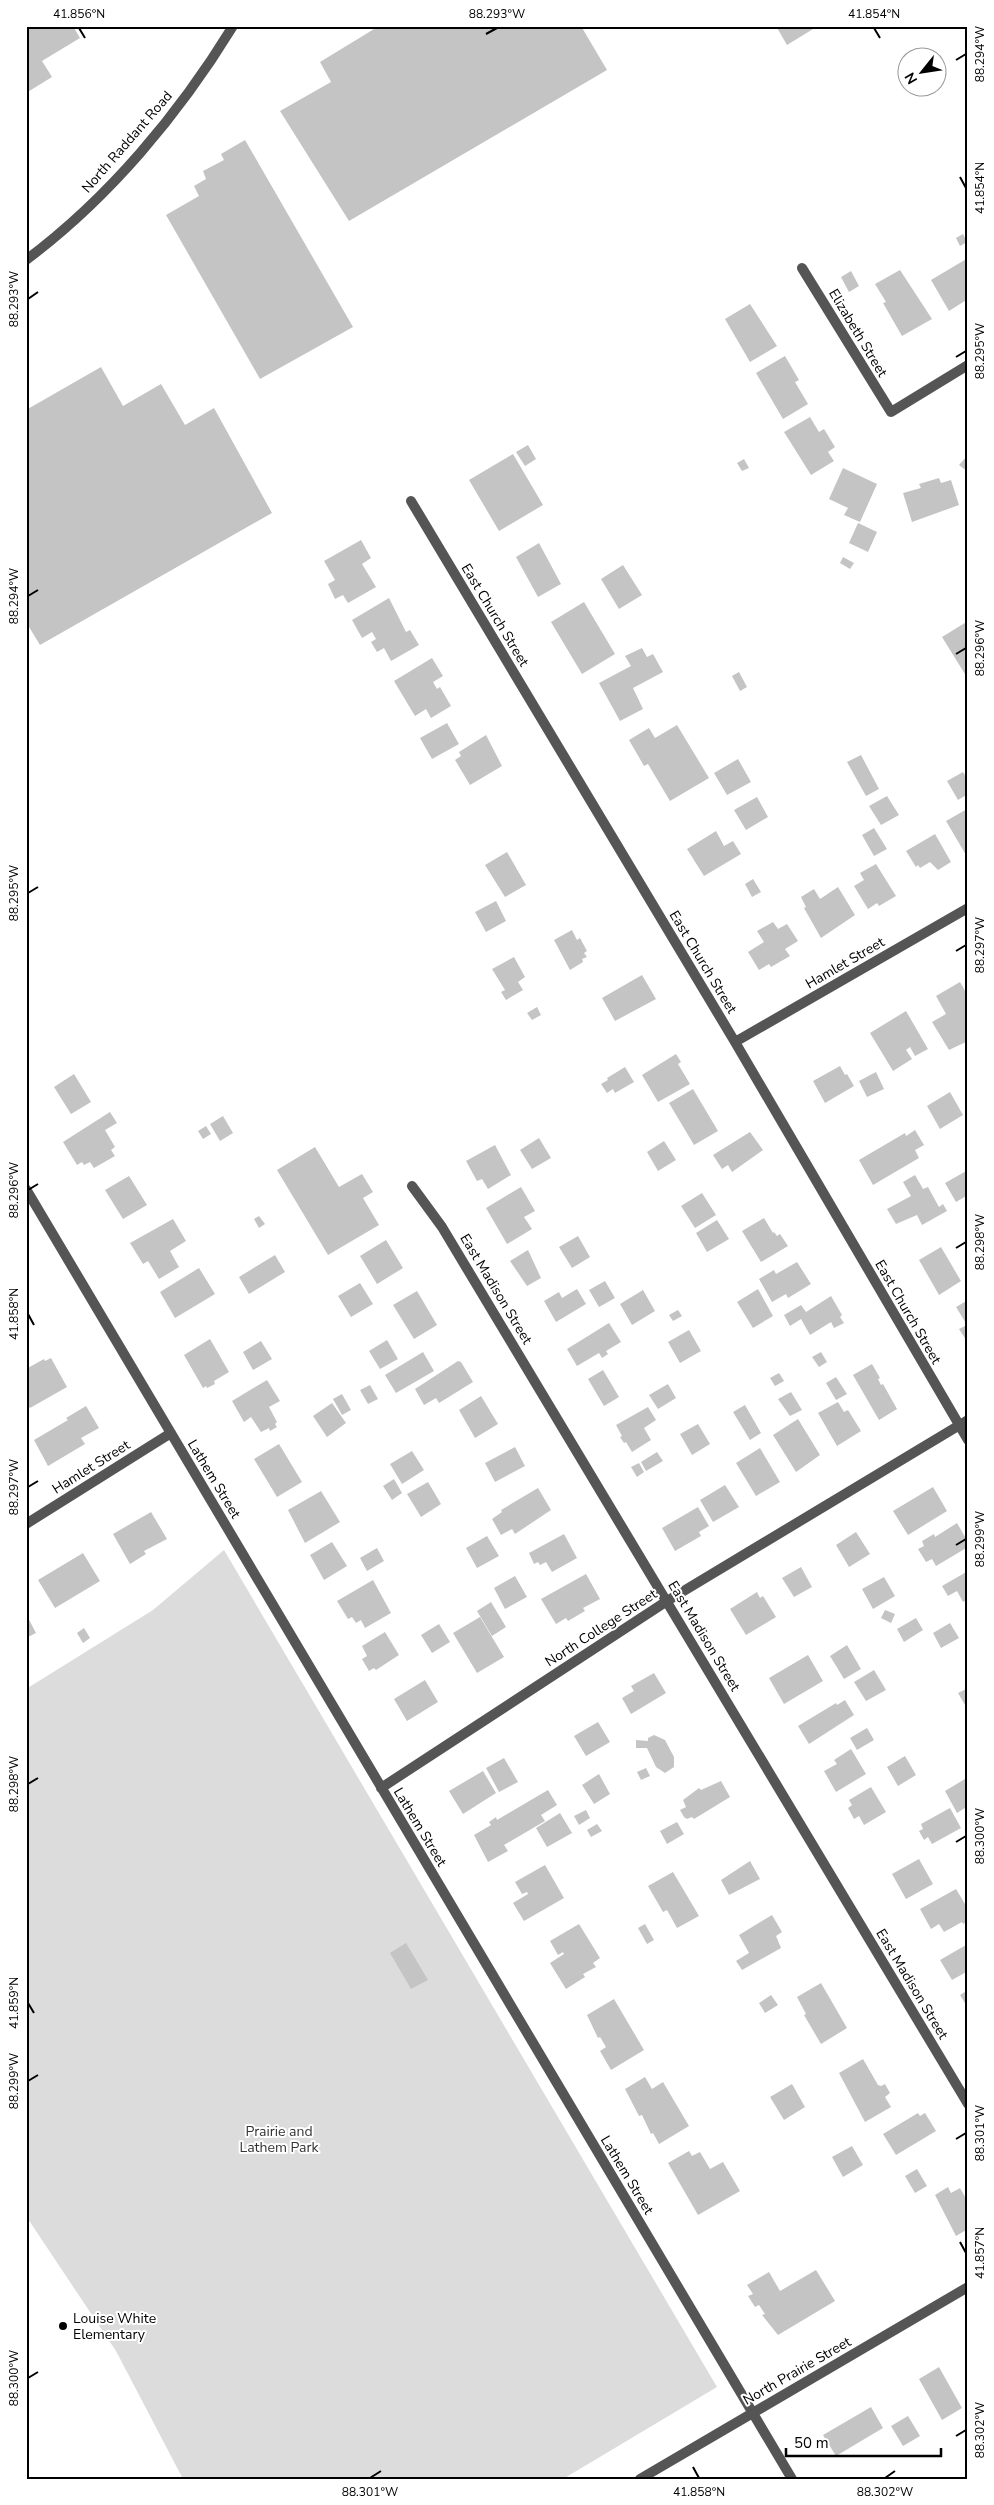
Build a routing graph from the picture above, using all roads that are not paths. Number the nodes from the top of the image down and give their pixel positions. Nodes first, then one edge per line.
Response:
1 (232, 26) edge
2 (26, 260) edge
3 (802, 268) dead end
4 (968, 365) edge
5 (411, 501) dead end
6 (968, 908) edge
7 (735, 1042) junction
8 (412, 1186) dead end
9 (26, 1189) edge
10 (963, 1422) edge
11 (171, 1433) junction
12 (968, 1440) edge
13 (26, 1524) edge
14 (667, 1601) junction
15 (381, 1788) junction
16 (968, 2104) edge
17 (968, 2287) edge
18 (752, 2413) junction
19 (640, 2479) edge
20 (792, 2479) edge

1 - 2 street, North Raddant Road
3 - 4 street, Elizabeth Street
5 - 7 street, East Church Street
6 - 7 street, Hamlet Street
7 - 10 street, East Church Street
8 - 14 street, East Madison Street
9 - 11 street, Lathem Street
10 - 12 street, East Church Street
10 - 14 street, North College Street
11 - 13 street, Hamlet Street
11 - 15 street, Lathem Street
14 - 15 street, North College Street
14 - 16 street, East Madison Street
15 - 18 street, Lathem Street
17 - 18 street, North Prairie Street
18 - 19 street, North Prairie Street
18 - 20 street, Lathem Street

